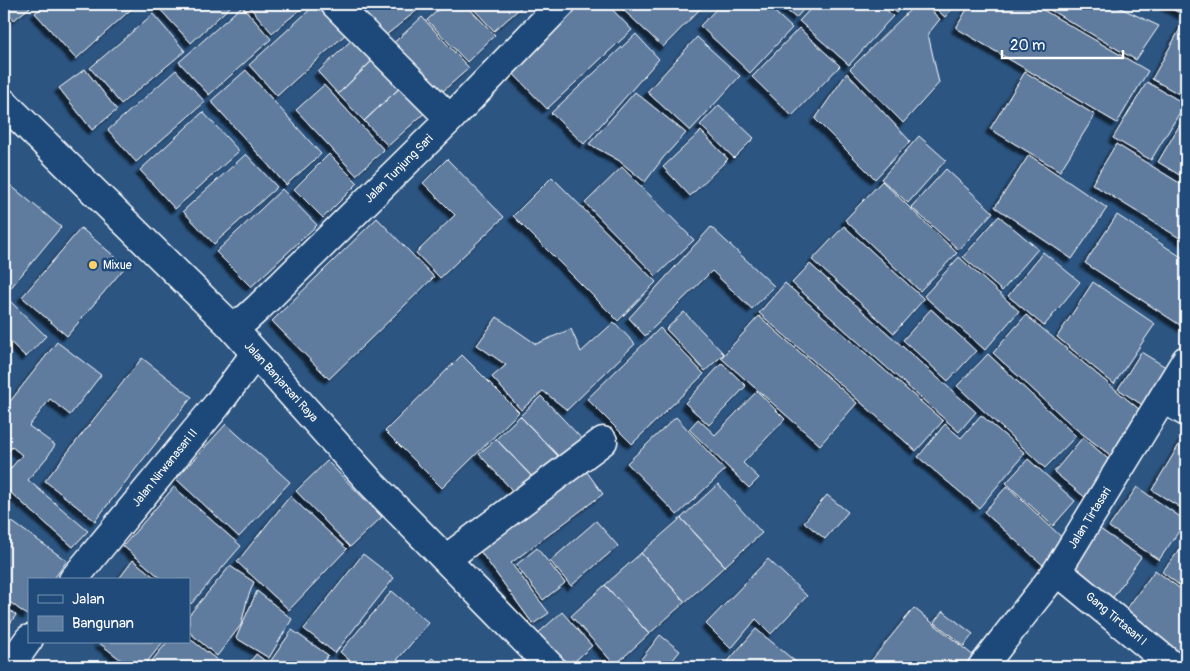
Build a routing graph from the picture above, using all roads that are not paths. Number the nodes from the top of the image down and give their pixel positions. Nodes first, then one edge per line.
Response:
1 (335, 4) edge
2 (546, 9) edge
3 (4, 103) edge
4 (450, 119) junction
5 (230, 325) junction
6 (256, 354) junction
7 (1186, 360) edge
8 (1175, 406) edge
9 (603, 441) dead end
10 (446, 559) junction
11 (1058, 571) junction
12 (74, 578) edge
13 (28, 640) edge
14 (9, 667) edge
15 (551, 667) edge
16 (982, 667) edge
17 (1174, 667) edge

1 - 4 street
2 - 4 street, Jalan Tunjung Sari
3 - 5 street, Jalan Banjarsari Raya
4 - 5 street, Jalan Tunjung Sari
5 - 6 street, Jalan Banjarsari Raya
6 - 10 street, Jalan Banjarsari Raya
6 - 12 street, Jalan Nirwanasari II
7 - 8 street, Jalan Tirtasari
8 - 11 street, Jalan Tirtasari
9 - 10 street
10 - 15 street, Jalan Banjarsari Raya
11 - 16 street, Jalan Tirtasari
11 - 17 street, Gang Tirtasari I
13 - 14 street

